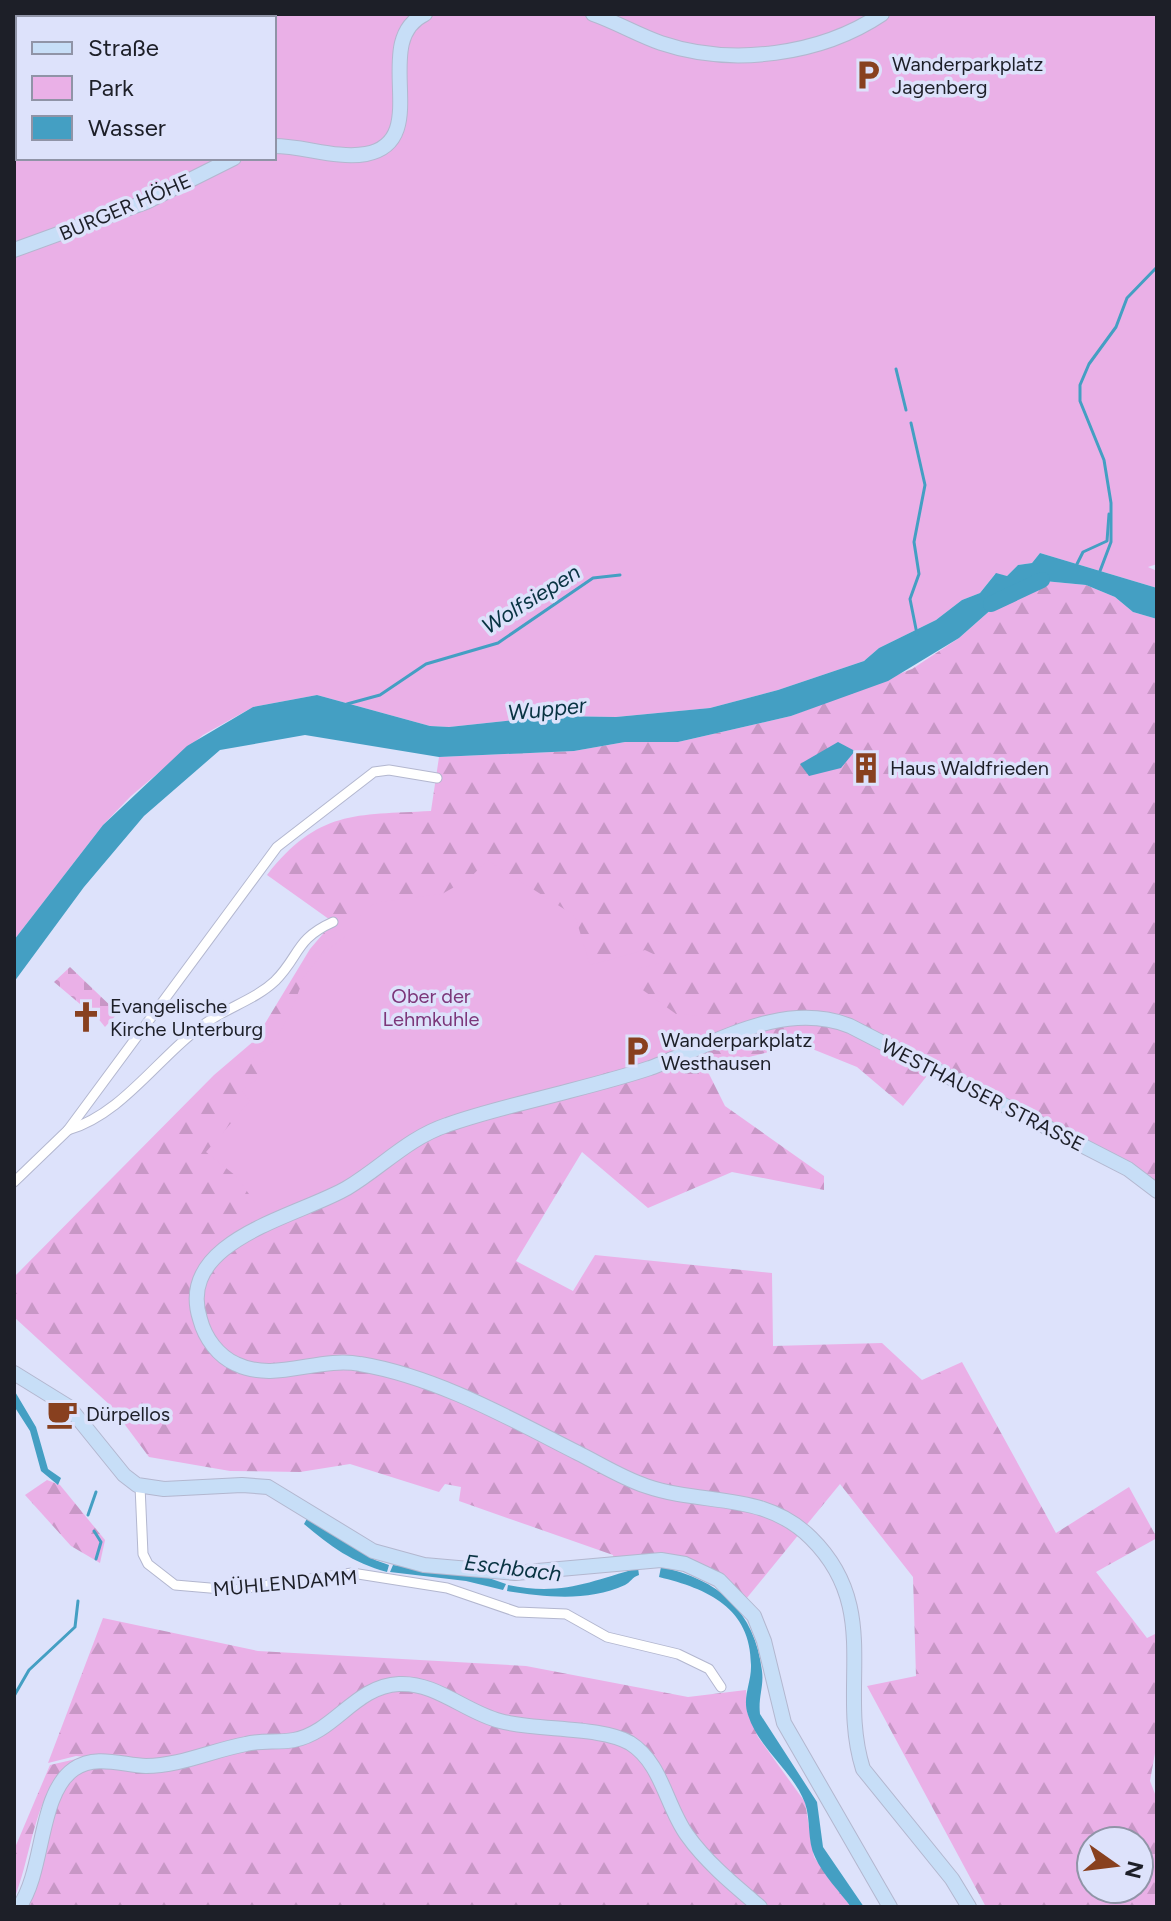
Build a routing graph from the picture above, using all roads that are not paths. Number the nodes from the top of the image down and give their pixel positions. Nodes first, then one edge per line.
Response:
1 (425, 14) edge
2 (593, 14) edge
3 (882, 14) edge
4 (276, 146) edge
5 (230, 160) edge
6 (14, 250) edge
7 (437, 778) dead end
8 (333, 922) dead end
9 (68, 1130) junction
10 (14, 1182) edge
11 (1157, 1191) edge
12 (14, 1373) edge
13 (140, 1495) junction
14 (721, 1687) dead end
15 (19, 1907) edge
16 (760, 1907) edge
17 (890, 1907) edge
18 (969, 1907) edge

1 - 4 main road
2 - 3 main road
5 - 6 main road, BURGER HÖHE
7 - 9 street
8 - 9 street
9 - 10 street
11 - 18 main road, WESTHAUSER STRASSE
12 - 13 main road
13 - 14 street, MÜHLENDAMM
13 - 17 main road
15 - 16 main road

